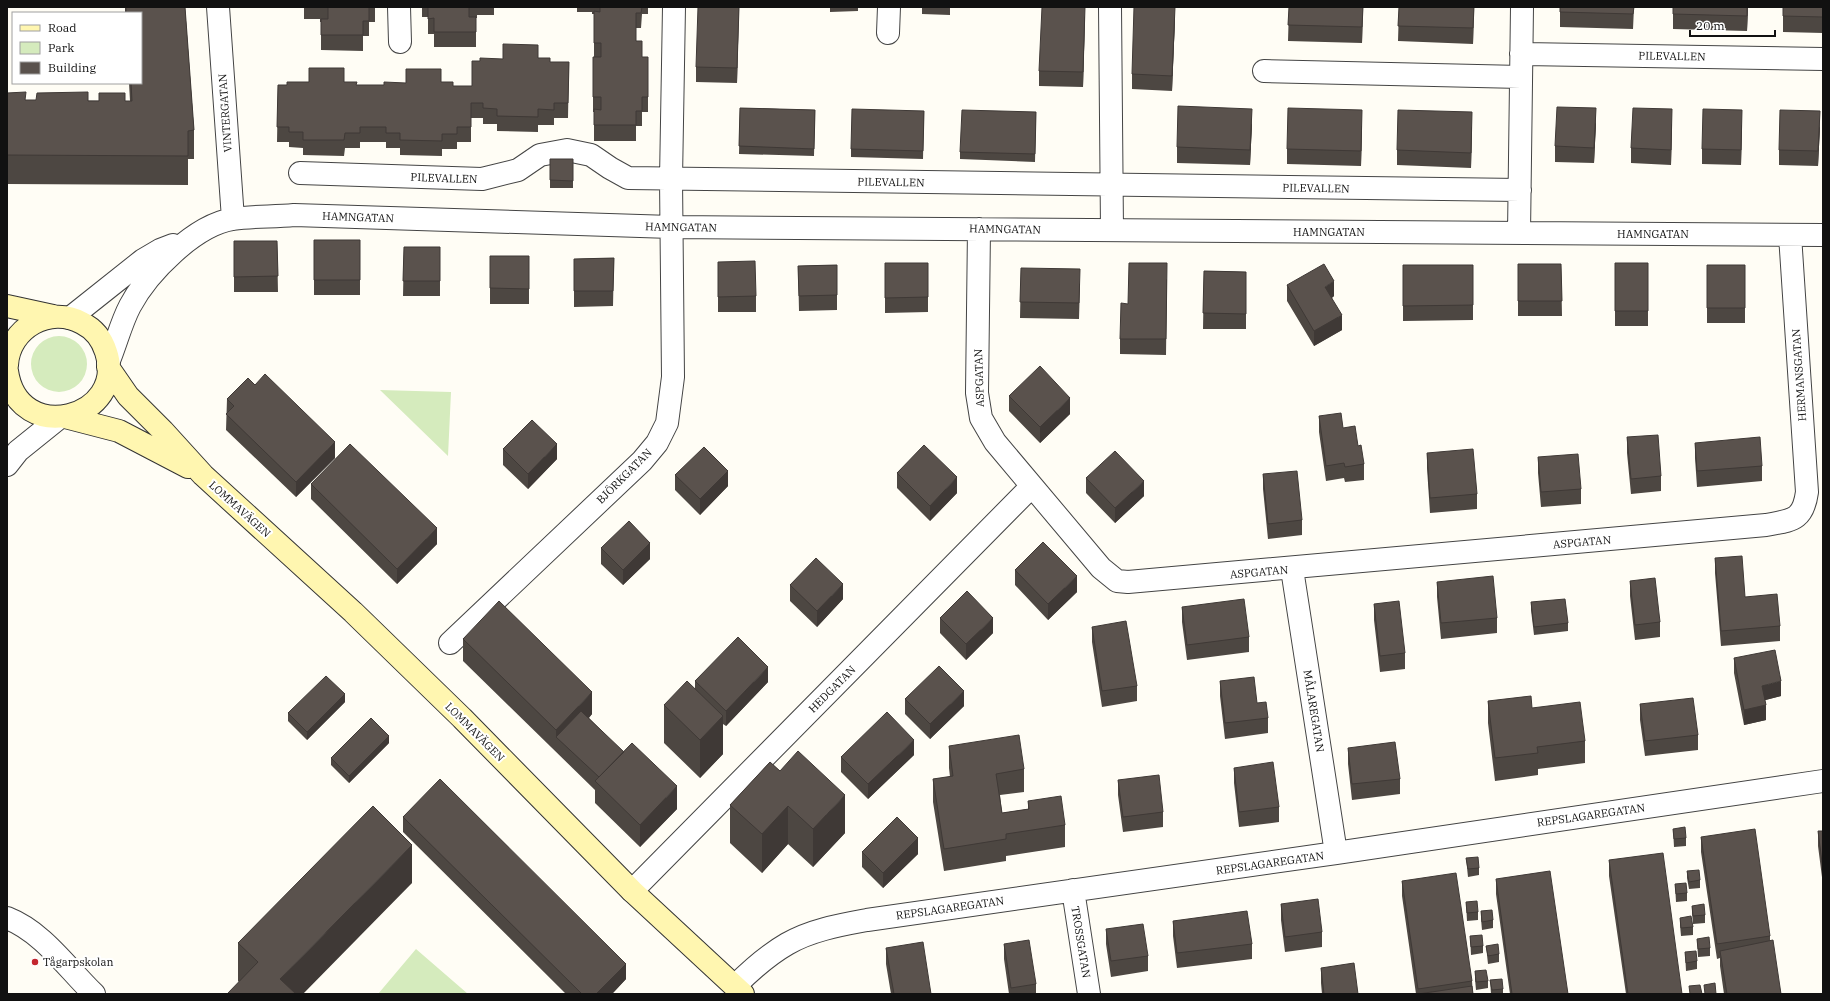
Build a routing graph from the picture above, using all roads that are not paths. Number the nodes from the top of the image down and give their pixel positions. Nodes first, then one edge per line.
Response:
1 (218, 7) edge
2 (399, 7) edge
3 (674, 7) edge
4 (889, 7) edge
5 (1110, 7) edge
6 (1522, 7) edge
7 (888, 32) dead end
8 (400, 42) dead end
9 (1521, 54) junction
10 (1823, 59) edge
11 (1264, 71) dead end
12 (1521, 77) junction
13 (300, 173) dead end
14 (671, 179) junction
15 (1112, 185) junction
16 (1520, 190) junction
17 (233, 219) junction
18 (671, 227) junction
19 (979, 229) junction
20 (1112, 230) junction
21 (1520, 233) junction
22 (1790, 235) junction
23 (1823, 235) edge
24 (192, 237) junction
25 (7, 306) edge
26 (63, 317) junction
27 (7, 361) edge
28 (7, 364) edge
29 (108, 365) junction
30 (8, 386) edge
31 (62, 417) junction
32 (7, 465) edge
33 (203, 475) junction
34 (1032, 487) junction
35 (1800, 514) joint
36 (1292, 569) junction
37 (450, 642) dead end
38 (1823, 781) edge
39 (1336, 854) junction
40 (1073, 890) junction
41 (632, 891) junction
42 (7, 918) edge
43 (739, 990) edge
44 (94, 994) edge
45 (1089, 994) edge

1 - 17 street, VINTERGATAN
2 - 8 street
3 - 14 street
4 - 7 street
5 - 15 street
6 - 9 street
9 - 10 street, PILEVALLEN
9 - 12 street
11 - 12 street
12 - 16 street
13 - 14 street, PILEVALLEN
14 - 15 street, PILEVALLEN
14 - 18 street
15 - 16 street, PILEVALLEN
15 - 20 street
16 - 21 street
17 - 18 street, HAMNGATAN
17 - 24 street, HAMNGATAN
18 - 19 street, HAMNGATAN
18 - 37 street, BJÖRKGATAN
19 - 20 street, HAMNGATAN
19 - 34 street, ASPGATAN
20 - 21 street, HAMNGATAN
21 - 22 street, HAMNGATAN
22 - 23 street, HAMNGATAN
22 - 35 street, HERMANSGATAN
24 - 26 street, HAMNGATAN
24 - 29 street, HAMNGATAN
25 - 26 street, LOMMAVÄGEN
26 - 27 street
26 - 29 street, LOMMAVÄGEN
27 - 28 street
29 - 31 street, LOMMAVÄGEN
29 - 33 street, LOMMAVÄGEN
30 - 31 street, LOMMAVÄGEN
31 - 32 street
31 - 33 street, LOMMAVÄGEN
33 - 41 street, LOMMAVÄGEN
34 - 36 street, ASPGATAN
34 - 41 street, HEDGATAN
35 - 36 street, ASPGATAN
36 - 39 street, MÅLAREGATAN
38 - 39 street, REPSLAGAREGATAN
39 - 40 street, REPSLAGAREGATAN
40 - 43 street, REPSLAGAREGATAN
40 - 45 street, TROSSGATAN
41 - 43 street, LOMMAVÄGEN
42 - 44 street

